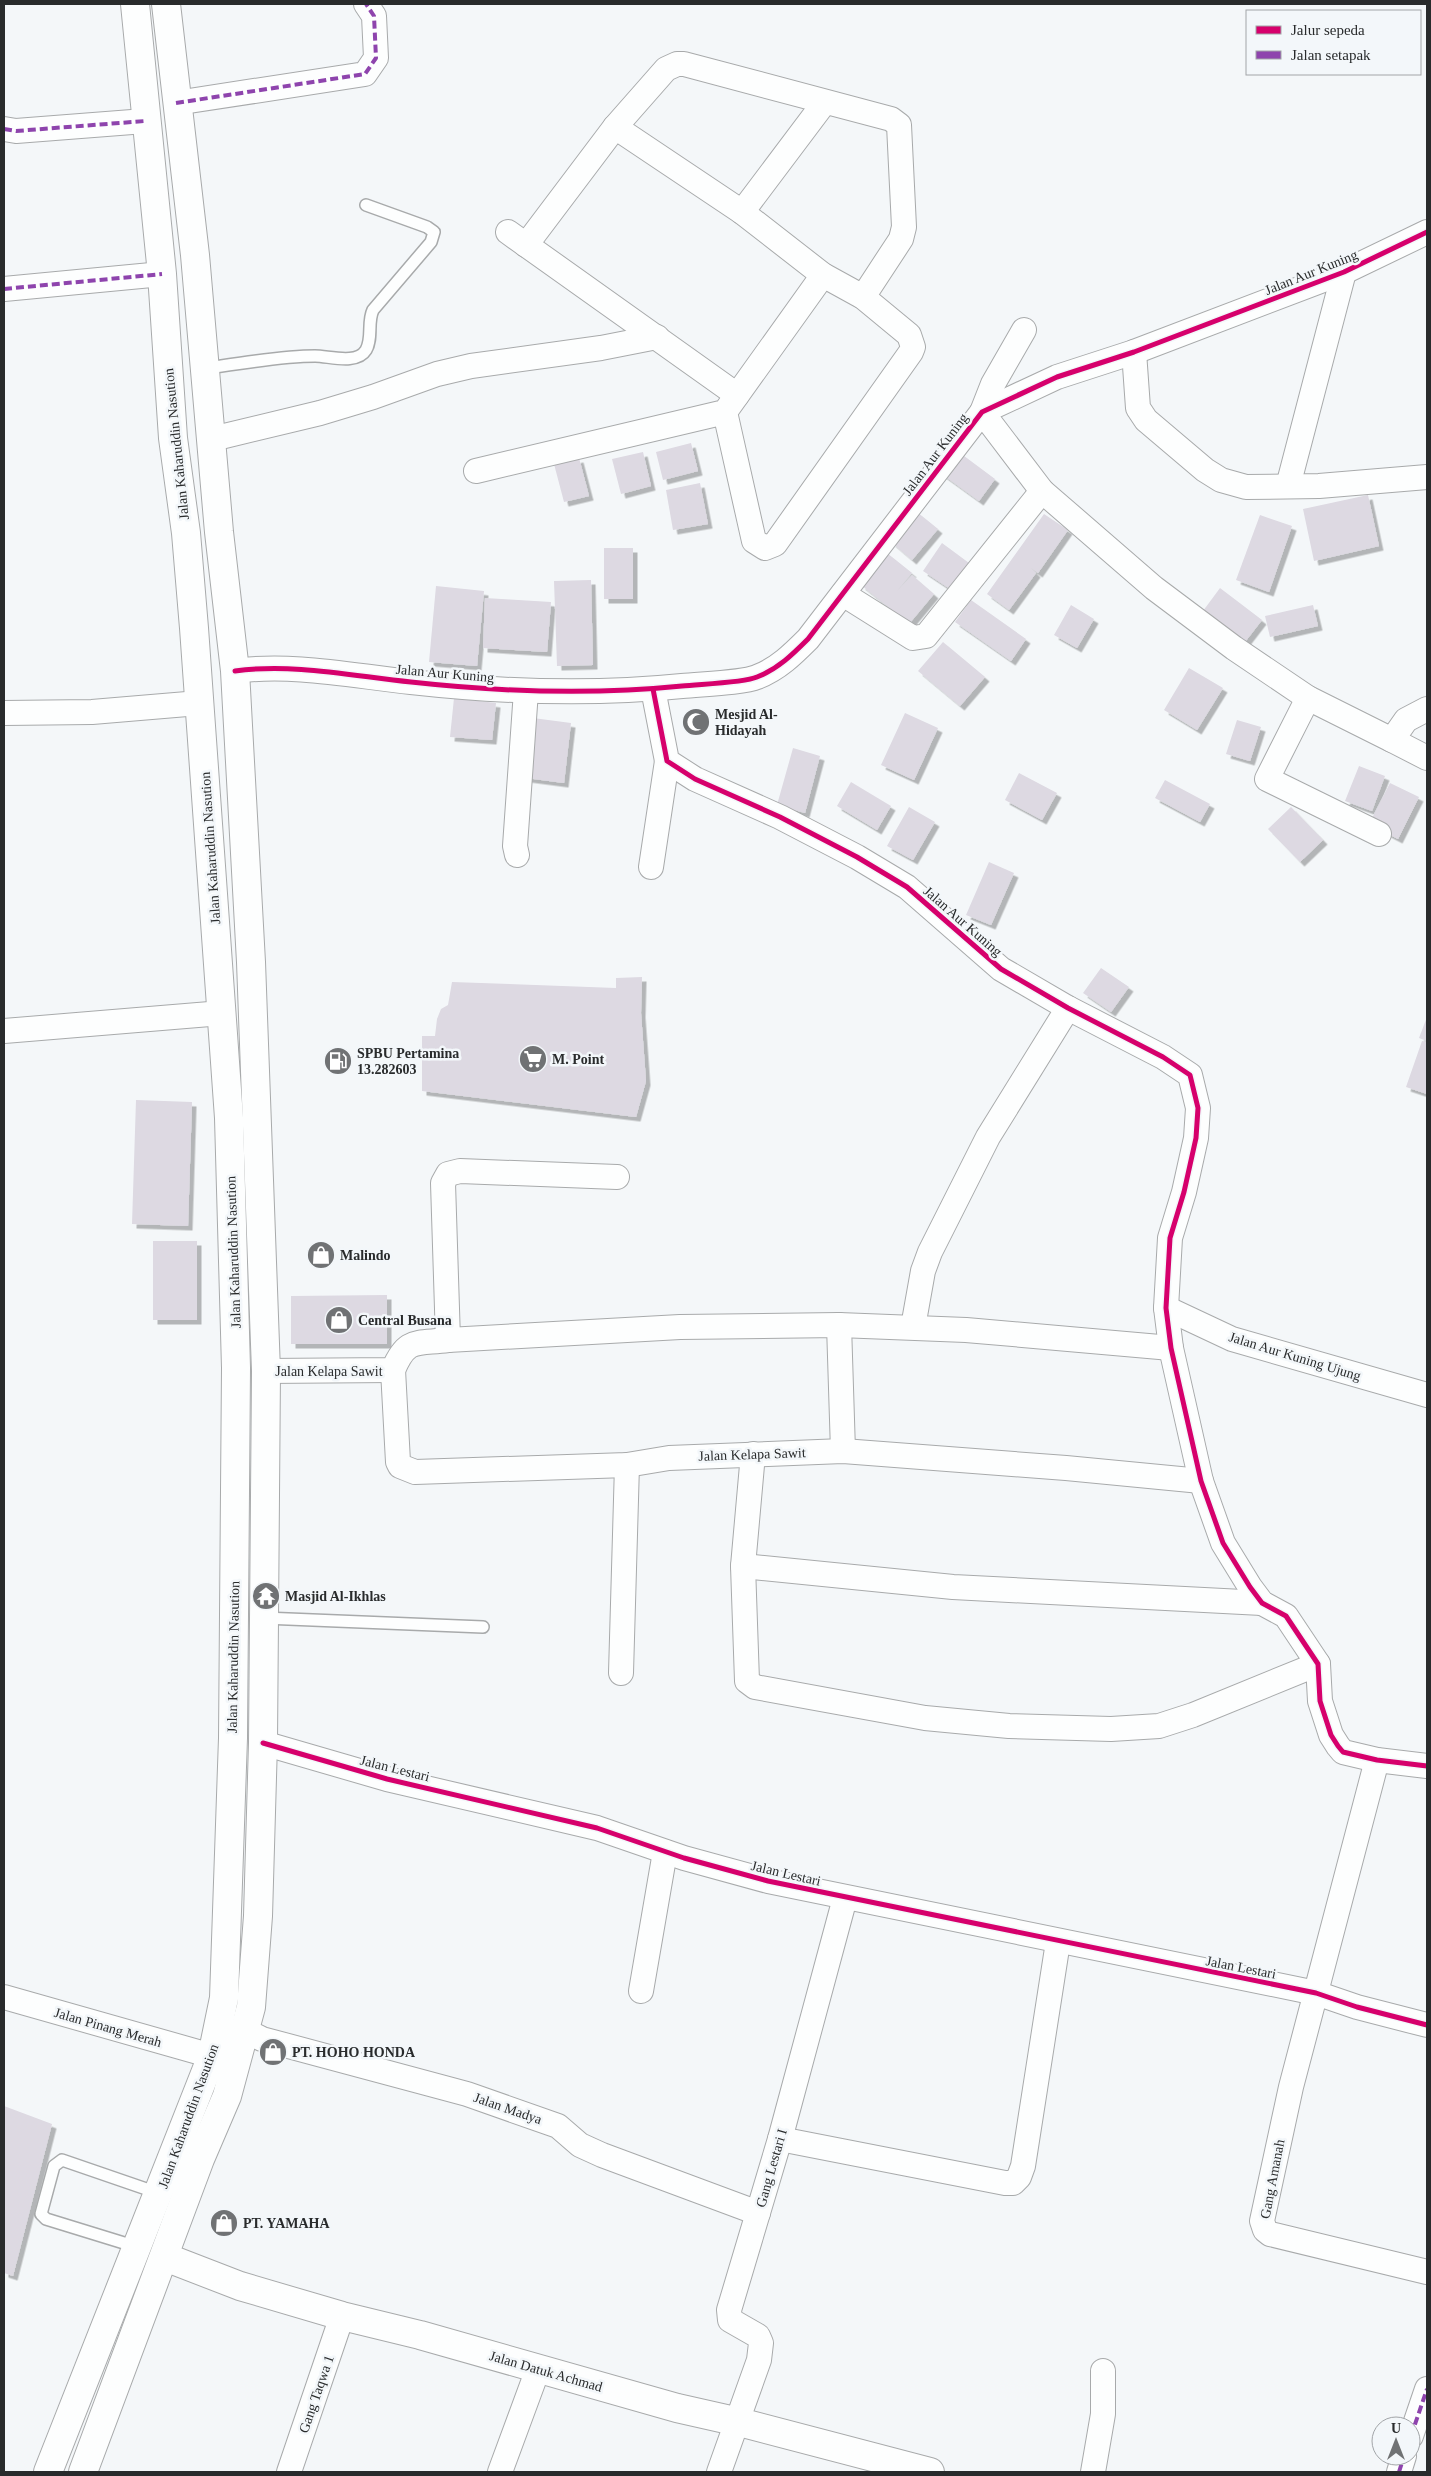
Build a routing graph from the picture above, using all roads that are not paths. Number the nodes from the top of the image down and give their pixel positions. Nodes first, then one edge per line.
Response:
1 (135, 4) edge
2 (166, 4) edge
3 (366, 4) edge
4 (176, 102) junction
5 (824, 102) junction
6 (145, 121) junction
7 (615, 127) junction
8 (4, 129) edge
9 (366, 205) dead end
10 (742, 212) junction
11 (1427, 232) edge
12 (1344, 272) junction
13 (162, 274) junction
14 (823, 275) junction
15 (4, 289) edge
16 (863, 297) junction
17 (1024, 330) dead end
18 (657, 338) junction
19 (1134, 352) junction
20 (204, 369) junction
21 (731, 404) junction
22 (982, 412) junction
23 (212, 439) junction
24 (476, 471) dead end
25 (1427, 477) edge
26 (1288, 486) junction
27 (1042, 491) junction
28 (842, 594) junction
29 (235, 671) junction
30 (653, 689) junction
31 (526, 691) junction
32 (1308, 698) junction
33 (199, 703) junction
34 (1427, 708) edge
35 (4, 713) edge
36 (1392, 740) junction
37 (1427, 758) edge
38 (667, 761) junction
39 (1379, 834) dead end
40 (518, 855) dead end
41 (651, 867) dead end
42 (1068, 1008) junction
43 (222, 1013) junction
44 (4, 1031) edge
45 (617, 1177) dead end
46 (231, 1190) junction
47 (258, 1190) junction
48 (1166, 1308) junction
49 (839, 1325) junction
50 (913, 1327) junction
51 (448, 1340) junction
52 (1171, 1348) junction
53 (393, 1370) junction
54 (266, 1371) junction
55 (1427, 1395) edge
56 (842, 1451) junction
57 (753, 1454) junction
58 (627, 1466) junction
59 (1201, 1481) junction
60 (743, 1566) junction
61 (1262, 1603) junction
62 (264, 1618) junction
63 (483, 1627) dead end
64 (1318, 1664) junction
65 (621, 1674) dead end
66 (263, 1743) junction
67 (1376, 1760) junction
68 (1427, 1766) edge
69 (665, 1852) junction
70 (845, 1898) junction
71 (1058, 1942) junction
72 (641, 1991) dead end
73 (1316, 1993) junction
74 (4, 1997) edge
75 (1427, 2025) edge
76 (246, 2031) junction
77 (212, 2056) junction
78 (780, 2139) junction
79 (159, 2193) junction
80 (758, 2213) junction
81 (138, 2248) junction
82 (165, 2257) junction
83 (1426, 2267) edge
84 (342, 2316) junction
85 (538, 2369) junction
86 (1103, 2371) dead end
87 (1427, 2389) edge
88 (1418, 2416) edge
89 (739, 2422) junction
90 (48, 2472) edge
91 (84, 2472) edge
92 (289, 2472) edge
93 (500, 2472) edge
94 (719, 2472) edge
95 (930, 2472) edge
96 (1093, 2472) edge

1 - 6 main road, Jalan Kaharuddin Nasution
2 - 4 main road, Jalan Kaharuddin Nasution
3 - 4 street
4 - 20 main road, Jalan Kaharuddin Nasution
5 - 7 street
5 - 10 street
5 - 16 street
6 - 8 street
6 - 13 main road, Jalan Kaharuddin Nasution
7 - 10 street
7 - 18 street
9 - 20 lane
10 - 14 street
11 - 12 street, Jalan Aur Kuning
12 - 19 street, Jalan Aur Kuning
12 - 26 street
13 - 15 street
13 - 33 main road, Jalan Kaharuddin Nasution
14 - 16 street
14 - 21 street
16 - 21 street
17 - 22 street
18 - 21 street
18 - 23 street
19 - 22 street, Jalan Aur Kuning
19 - 26 street
20 - 23 main road, Jalan Kaharuddin Nasution
21 - 24 street
22 - 27 street
22 - 28 street, Jalan Aur Kuning
23 - 29 main road, Jalan Kaharuddin Nasution
25 - 26 street
27 - 28 street
27 - 32 street
28 - 30 street, Jalan Aur Kuning
29 - 31 street, Jalan Aur Kuning
29 - 47 main road, Jalan Kaharuddin Nasution
30 - 31 street, Jalan Aur Kuning
30 - 38 street
31 - 40 street
32 - 36 street
32 - 39 street
33 - 35 street
33 - 43 main road, Jalan Kaharuddin Nasution
34 - 36 street
36 - 37 street
38 - 41 street
38 - 42 street, Jalan Aur Kuning
42 - 48 street, Jalan Aur Kuning
42 - 50 street
43 - 44 street
43 - 46 main road, Jalan Kaharuddin Nasution
45 - 51 street
46 - 47 main road
46 - 77 main road, Jalan Kaharuddin Nasution
47 - 54 main road, Jalan Kaharuddin Nasution
48 - 52 street, Jalan Aur Kuning
48 - 55 street, Jalan Aur Kuning Ujung
49 - 50 street, Jalan Kelapa Sawit
49 - 51 street, Jalan Kelapa Sawit
49 - 56 street
50 - 52 street, Jalan Kelapa Sawit
51 - 53 street, Jalan Kelapa Sawit
52 - 59 street, Jalan Aur Kuning
53 - 54 street, Jalan Kelapa Sawit
53 - 58 street, Jalan Kelapa Sawit
54 - 62 main road, Jalan Kaharuddin Nasution
56 - 57 street, Jalan Kelapa Sawit
56 - 59 street, Jalan Kelapa Sawit
57 - 58 street, Jalan Kelapa Sawit
57 - 60 street
58 - 65 street
59 - 61 street, Jalan Aur Kuning
60 - 61 street
60 - 64 street
61 - 64 street
62 - 63 lane
62 - 66 main road, Jalan Kaharuddin Nasution
64 - 67 street
66 - 69 street, Jalan Lestari
66 - 76 main road, Jalan Kaharuddin Nasution
67 - 68 street
67 - 73 street
69 - 70 street, Jalan Lestari
69 - 72 street
70 - 71 street, Jalan Lestari
70 - 78 street, Gang Lestari I
71 - 73 street, Jalan Lestari
71 - 78 street
73 - 75 street, Jalan Lestari
73 - 83 street, Gang Amanah
74 - 77 street, Jalan Pinang Merah
76 - 80 street, Jalan Madya
76 - 82 main road, Jalan Kaharuddin Nasution
77 - 79 main road, Jalan Kaharuddin Nasution
78 - 80 street, Gang Lestari I
79 - 81 main road, Jalan Kaharuddin Nasution
79 - 81 lane
80 - 89 street, Gang Lestari I
81 - 90 main road, Jalan Kaharuddin Nasution
82 - 84 main road, Jalan Datuk Achmad
82 - 91 main road, Jalan Kaharuddin Nasution
84 - 85 main road, Jalan Datuk Achmad
84 - 92 street, Gang Taqwa 1
85 - 89 main road, Jalan Datuk Achmad
85 - 93 street
86 - 96 street
87 - 88 street
89 - 94 street
89 - 95 main road, Jalan Datuk Achmad

